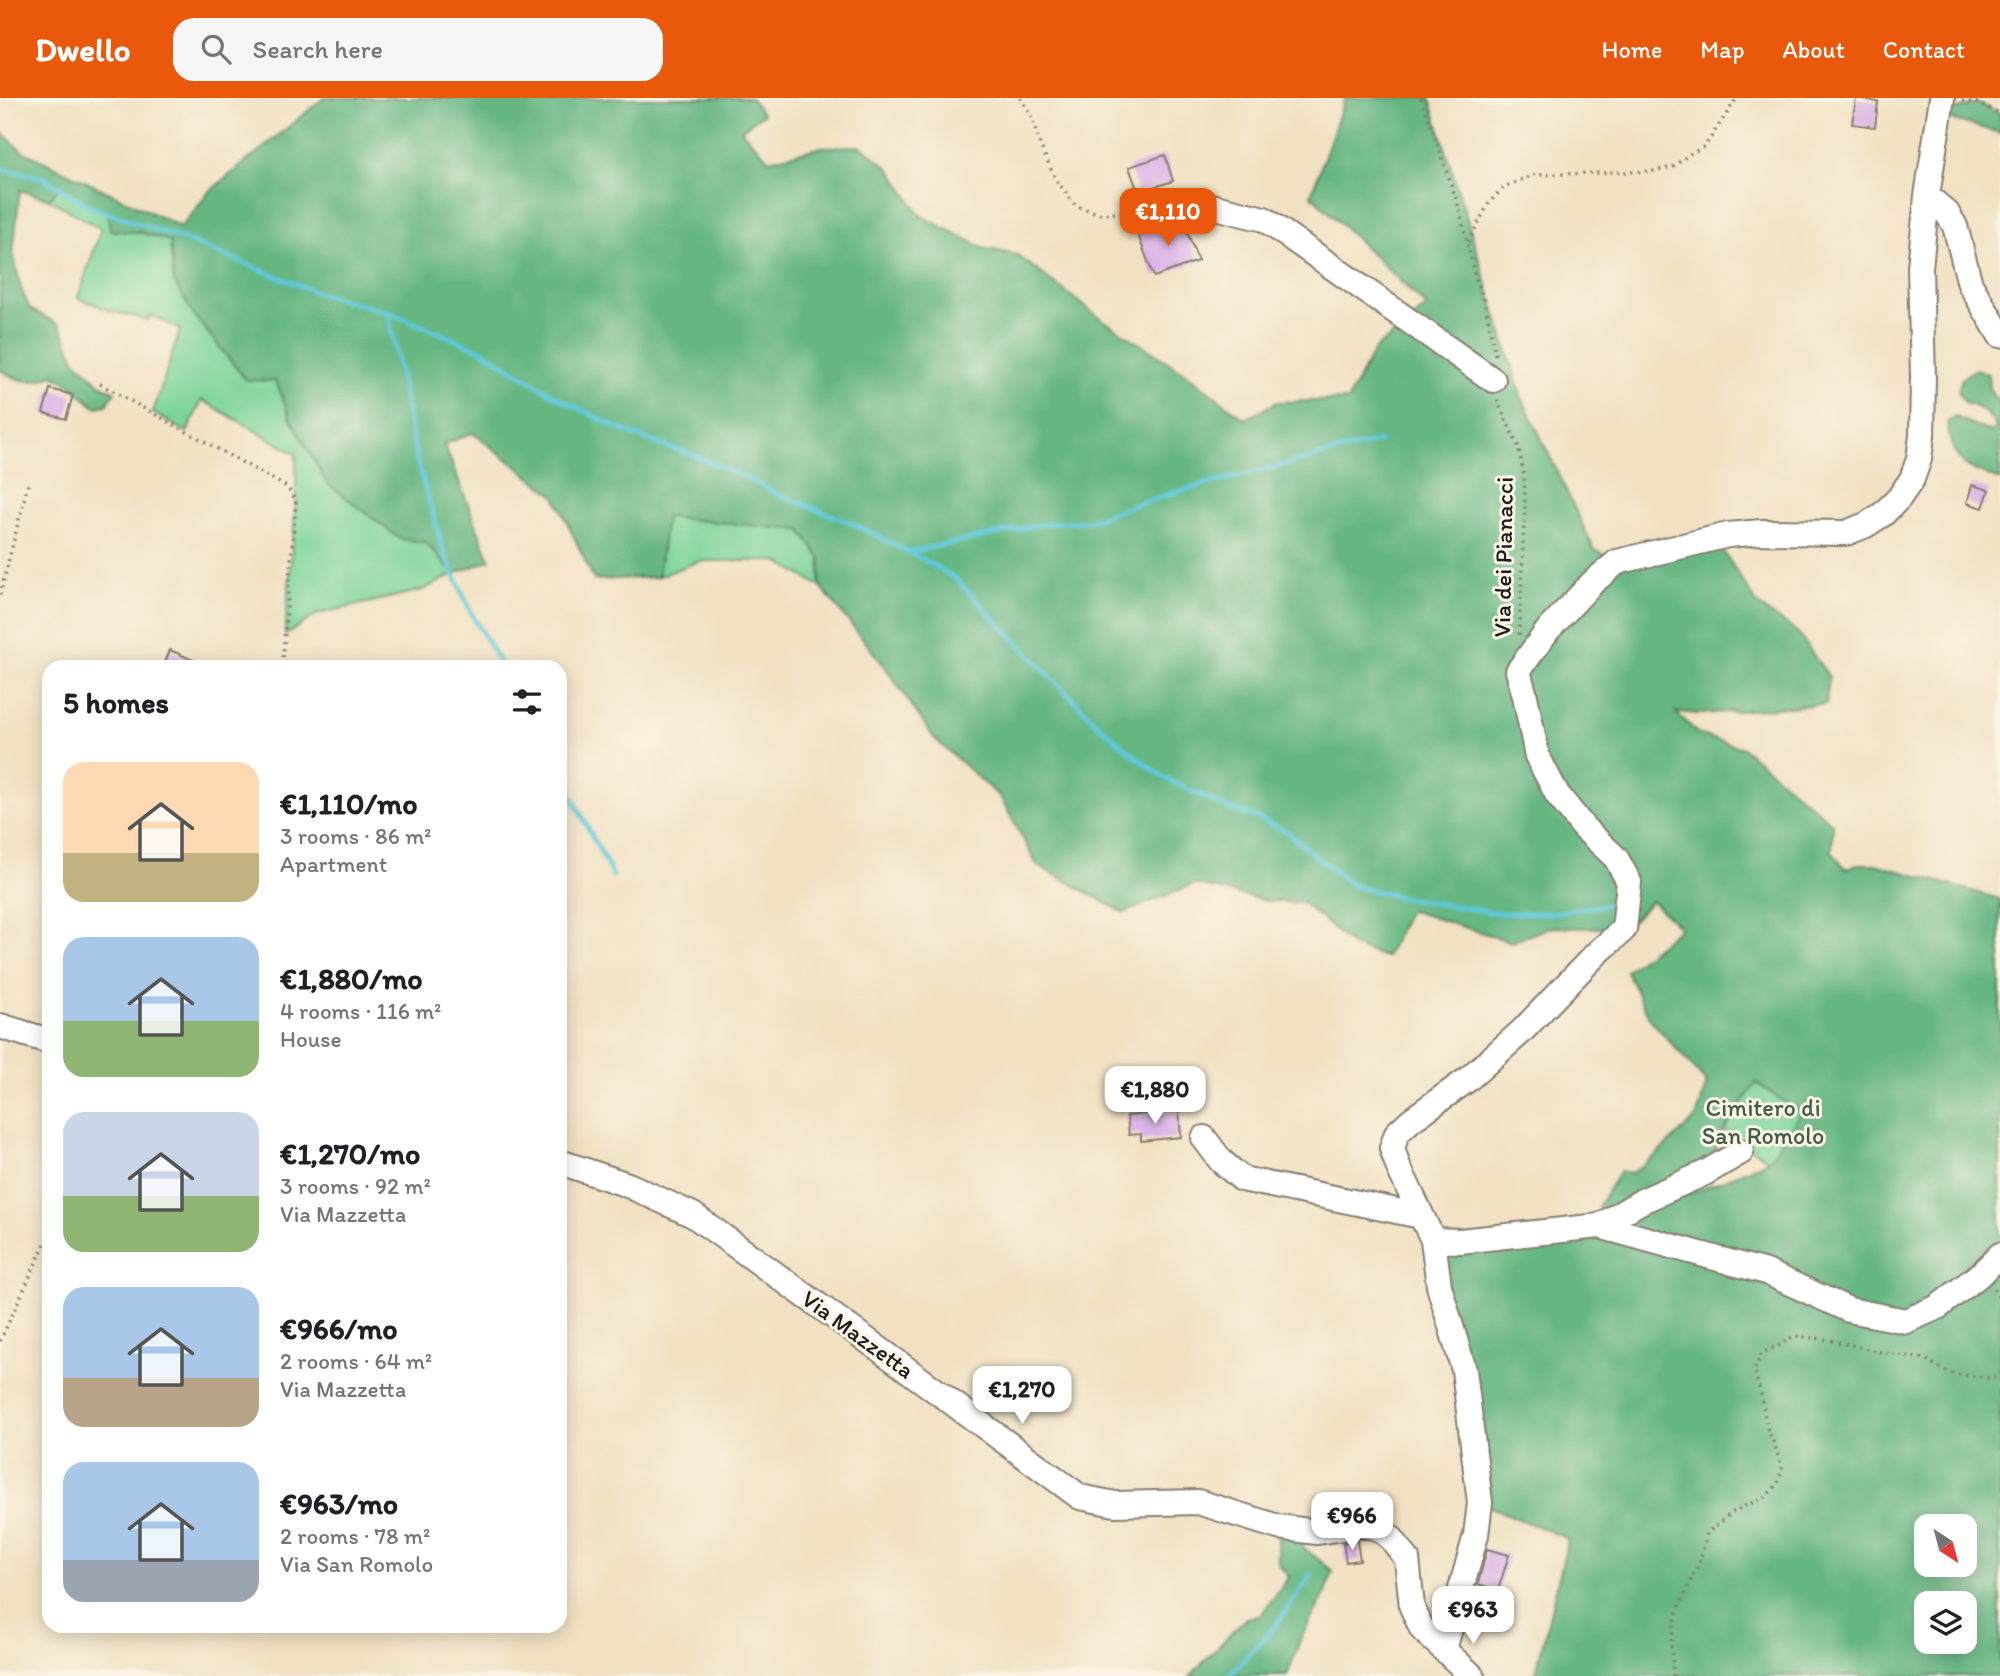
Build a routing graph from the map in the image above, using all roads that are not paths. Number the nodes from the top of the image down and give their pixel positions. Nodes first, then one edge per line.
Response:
1 (1942, 99) edge
2 (1927, 196) junction
3 (1165, 211) road end
4 (2000, 335) edge
5 (1493, 380) road end
6 (0, 1026) edge
7 (42, 1039) edge
8 (1204, 1138) dead end
9 (1741, 1152) dead end
10 (567, 1165) edge
11 (1421, 1216) junction
12 (1599, 1226) junction
13 (1433, 1240) junction
14 (2000, 1255) edge
15 (1444, 1650) junction
16 (1472, 1676) edge

1 - 2 street
2 - 4 street
2 - 11 street
3 - 5 street
6 - 7 street
8 - 11 street
9 - 12 street
10 - 15 street, Via Mazzetta
11 - 13 street
12 - 13 street
12 - 14 street
13 - 15 street
15 - 16 street

